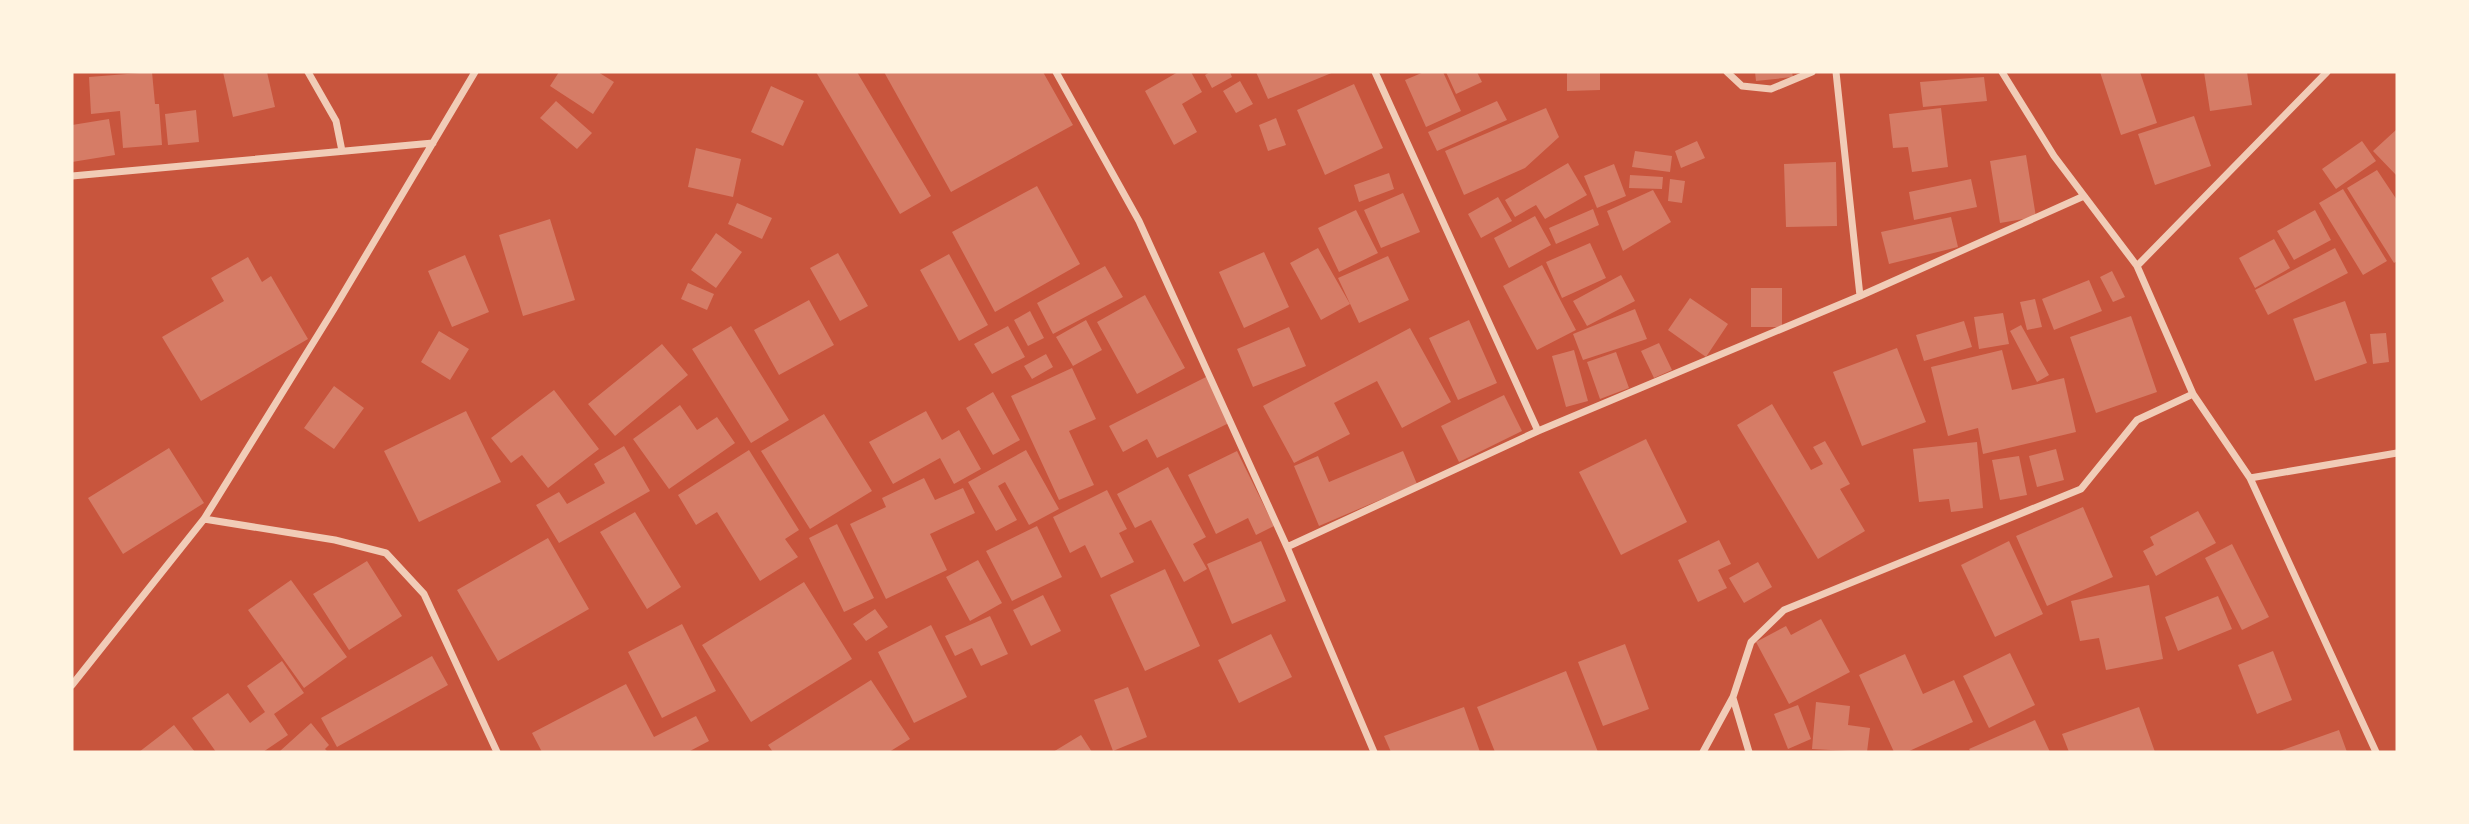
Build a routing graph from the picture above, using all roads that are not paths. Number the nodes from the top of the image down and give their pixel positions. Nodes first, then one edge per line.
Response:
1 (308, 72) edge
2 (475, 72) edge
3 (1056, 72) edge
4 (1375, 72) edge
5 (1727, 72) edge
6 (1812, 72) edge
7 (1836, 72) edge
8 (2002, 72) edge
9 (2326, 72) edge
10 (433, 143) junction
11 (342, 151) junction
12 (72, 176) edge
13 (2084, 196) junction
14 (2137, 266) junction
15 (1860, 296) junction
16 (2193, 394) junction
17 (1538, 431) junction
18 (2397, 453) edge
19 (2250, 478) junction
20 (204, 519) junction
21 (1287, 547) junction
22 (72, 685) edge
23 (1733, 697) junction
24 (497, 752) edge
25 (1374, 752) edge
26 (1703, 752) edge
27 (1749, 752) edge
28 (2376, 752) edge

1 - 11 street
2 - 10 street
3 - 21 street
4 - 17 street
5 - 6 street
7 - 15 street
8 - 13 street
9 - 14 street
10 - 11 street
10 - 20 street
11 - 12 street
13 - 14 street
13 - 15 street
14 - 16 street
15 - 17 street
16 - 19 street
16 - 23 street
17 - 21 street
18 - 19 street
19 - 28 street
20 - 22 street
20 - 24 street
21 - 25 street
23 - 26 street
23 - 27 street

